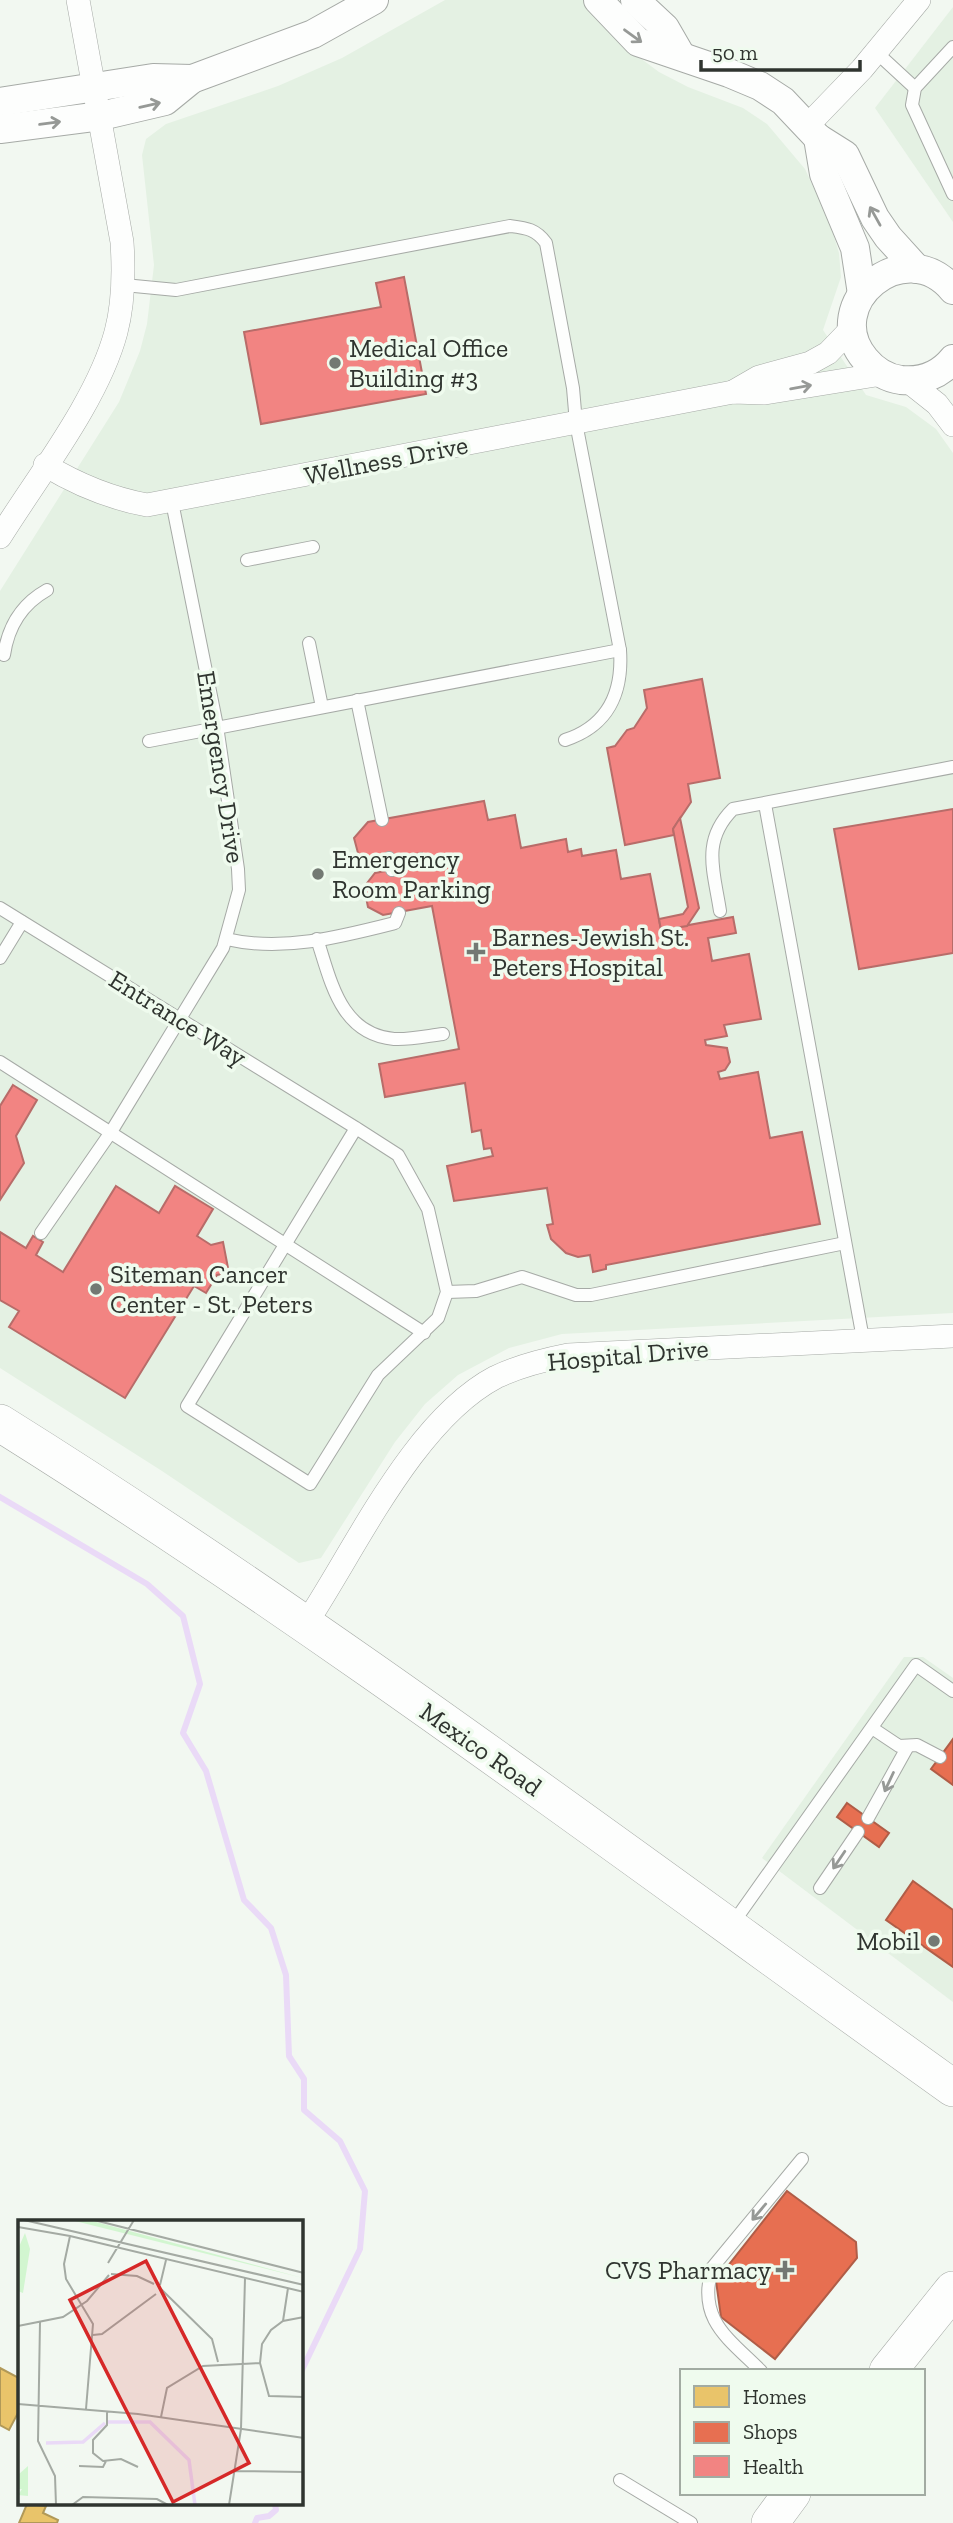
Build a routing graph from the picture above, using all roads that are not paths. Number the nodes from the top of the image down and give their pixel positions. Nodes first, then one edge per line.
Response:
1 (78, 0) edge
2 (374, 0) edge
3 (598, 0) edge
4 (635, 0) edge
5 (919, 0) edge
6 (953, 47) edge
7 (876, 51) junction
8 (680, 54) junction
9 (192, 79) junction
10 (94, 87) junction
11 (915, 88) junction
12 (0, 102) edge
13 (101, 116) junction
14 (0, 130) edge
15 (813, 132) junction
16 (953, 194) edge
17 (917, 269) junction
18 (951, 284) edge
19 (124, 285) junction
20 (862, 294) junction
21 (853, 327) junction
22 (953, 359) edge
23 (895, 377) junction
24 (733, 392) junction
25 (576, 423) junction
26 (953, 425) edge
27 (45, 465) junction
28 (172, 502) junction
29 (0, 537) edge
30 (313, 547) dead end
31 (247, 560) dead end
32 (47, 590) dead end
33 (309, 643) dead end
34 (620, 650) junction
35 (4, 655) dead end
36 (357, 700) junction
37 (322, 707) junction
38 (217, 726) junction
39 (565, 740) dead end
40 (149, 741) dead end
41 (953, 767) edge
42 (765, 804) junction
43 (382, 820) dead end
44 (0, 908) edge
45 (720, 911) dead end
46 (399, 913) dead end
47 (22, 922) junction
48 (226, 939) junction
49 (317, 939) junction
50 (0, 958) edge
51 (181, 1021) junction
52 (443, 1034) dead end
53 (0, 1062) edge
54 (356, 1128) junction
55 (111, 1132) junction
56 (41, 1233) dead end
57 (845, 1243) junction
58 (286, 1245) junction
59 (447, 1292) junction
60 (424, 1333) junction
61 (953, 1336) edge
62 (863, 1339) junction
63 (0, 1423) edge
64 (305, 1625) junction
65 (953, 1691) edge
66 (872, 1728) junction
67 (908, 1746) junction
68 (940, 1757) dead end
69 (868, 1818) dead end
70 (858, 1832) dead end
71 (820, 1888) dead end
72 (731, 1926) junction
73 (953, 2088) edge
74 (802, 2159) dead end
75 (953, 2290) edge
76 (759, 2369) edge
77 (890, 2369) edge
78 (620, 2480) dead end
79 (791, 2495) edge
80 (691, 2523) edge
81 (770, 2523) edge

1 - 10 street
2 - 9 street
3 -> 8 street
4 - 8 street
5 - 7 street
6 - 11 lane
7 - 11 lane
7 - 15 street
8 - 15 street
9 - 10 street
13 -> 9 street
10 - 12 street
10 - 13 street
11 - 16 lane
14 -> 13 street
13 - 19 street
17 -> 15 street
15 - 20 street
17 - 18 street
17 - 20 street
19 - 25 lane
19 - 27 street
20 - 21 street
21 - 23 street
21 - 24 street, Wellness Drive
22 - 23 street
24 -> 23 street, Wellness Drive
23 - 26 street
24 - 25 street, Wellness Drive
25 - 28 street, Wellness Drive
25 - 34 lane
27 - 28 street, Wellness Drive
27 - 29 street
28 - 38 lane, Emergency Drive
30 - 31 lane
32 - 35 lane
33 - 37 lane
34 - 36 lane
34 - 39 lane
36 - 37 lane
36 - 43 lane
37 - 38 lane
38 - 40 lane
38 - 48 lane, Emergency Drive
41 - 42 lane
42 - 45 lane
42 - 57 lane
44 - 47 lane, Entrance Way
46 - 49 lane
47 - 50 lane
47 - 51 lane, Entrance Way
48 - 49 lane
48 - 51 lane, Emergency Drive
49 - 52 lane
51 - 54 lane, Entrance Way
51 - 55 lane, Emergency Drive
53 - 55 lane
54 - 58 lane
54 - 59 lane, Entrance Way
55 - 56 lane, Emergency Drive
55 - 58 lane
57 - 59 lane
57 - 62 lane
58 - 60 lane
58 - 60 lane
59 - 60 lane
61 - 62 street, Hospital Drive
62 - 64 street, Hospital Drive
63 - 64 main road, Mexico Road
64 - 72 main road, Mexico Road
65 - 66 lane
66 - 67 lane
66 - 72 lane
67 - 68 lane
67 -> 69 lane
70 -> 71 lane
72 - 73 main road, Mexico Road
74 -> 76 lane
75 - 77 main road
78 - 80 lane
79 - 81 main road

